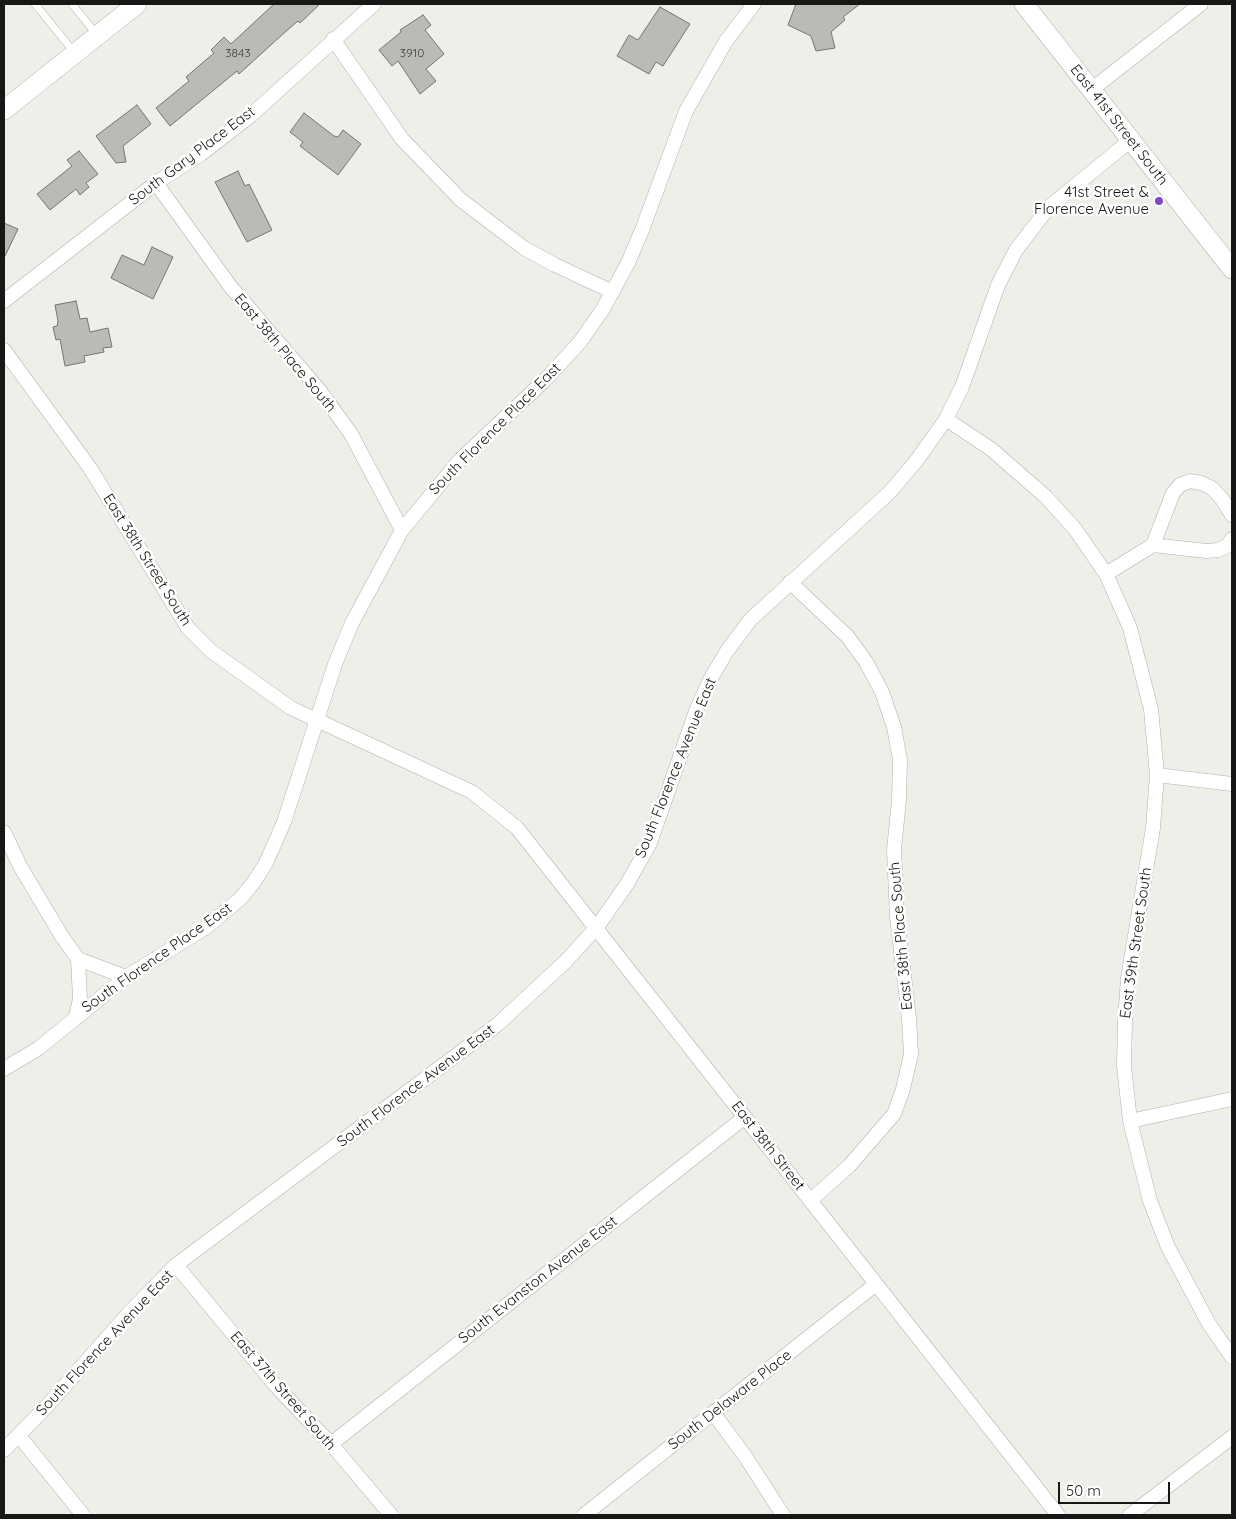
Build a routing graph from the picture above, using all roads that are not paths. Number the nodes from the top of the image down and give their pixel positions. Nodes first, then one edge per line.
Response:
1 (35, 4) edge
2 (72, 4) edge
3 (374, 4) edge
4 (754, 4) edge
5 (1024, 4) edge
6 (1201, 4) edge
7 (129, 6) edge
8 (98, 35) junction
9 (333, 39) junction
10 (75, 53) junction
11 (1091, 90) junction
12 (4, 110) edge
13 (1131, 140) junction
14 (156, 183) junction
15 (1232, 270) edge
16 (613, 292) junction
17 (4, 301) edge
18 (4, 350) edge
19 (946, 419) junction
20 (1232, 515) edge
21 (402, 530) junction
22 (1232, 539) edge
23 (1153, 544) junction
24 (1106, 574) junction
25 (790, 582) junction
26 (318, 720) junction
27 (1157, 775) junction
28 (1232, 784) edge
29 (467, 789) joint
30 (4, 832) edge
31 (597, 927) junction
32 (78, 959) junction
33 (126, 977) junction
34 (76, 1016) junction
35 (4, 1069) edge
36 (1232, 1099) edge
37 (745, 1117) junction
38 (1130, 1121) junction
39 (811, 1200) junction
40 (176, 1265) junction
41 (876, 1284) junction
42 (1232, 1357) edge
43 (714, 1414) junction
44 (19, 1436) junction
45 (1232, 1437) edge
46 (331, 1444) junction
47 (4, 1450) edge
48 (83, 1515) edge
49 (391, 1515) edge
50 (584, 1515) edge
51 (783, 1515) edge
52 (1058, 1515) edge
53 (1130, 1515) edge

1 - 10 lane
2 - 8 lane
3 - 9 street, South Gary Place East
4 - 16 street, South Florence Place East
5 - 11 main road, East 41st Street South
6 - 11 street
7 - 8 main road
8 - 10 main road
9 - 14 street, South Gary Place East
9 - 16 street
10 - 12 main road
11 - 13 main road, East 41st Street South
13 - 15 main road, East 41st Street South
13 - 19 street, South Florence Avenue East
14 - 17 street, South Gary Place East
14 - 21 street, East 38th Place South
16 - 21 street, South Florence Place East
18 - 26 street, East 38th Street South
19 - 24 street, East 39th Street South
19 - 25 street, South Florence Avenue East
20 - 23 street
21 - 26 street, South Florence Place East
22 - 23 street
23 - 24 street
24 - 27 street, East 39th Street South
25 - 31 street, South Florence Avenue East
25 - 39 street, East 38th Place South
26 - 29 street, East 38th Street South
26 - 33 street, South Florence Place East
27 - 28 street
27 - 38 street, East 39th Street South
29 - 31 street, East 38th Street
30 - 32 street
31 - 37 street, East 38th Street
31 - 40 street, South Florence Avenue East
32 - 33 street
32 - 34 street
33 - 34 street, South Florence Place East
34 - 35 street, South Florence Place East
36 - 38 street
37 - 39 street, East 38th Street
37 - 46 street, South Evanston Avenue East
38 - 42 street, East 39th Street South
39 - 41 street, East 38th Street
40 - 44 street, South Florence Avenue East
40 - 46 street, East 37th Street South
41 - 43 street, South Delaware Place
41 - 52 street, East 38th Street
43 - 50 street, South Delaware Place
43 - 51 street
44 - 47 street, South Florence Avenue East
44 - 48 street
45 - 53 street
46 - 49 street, East 37th Street South

